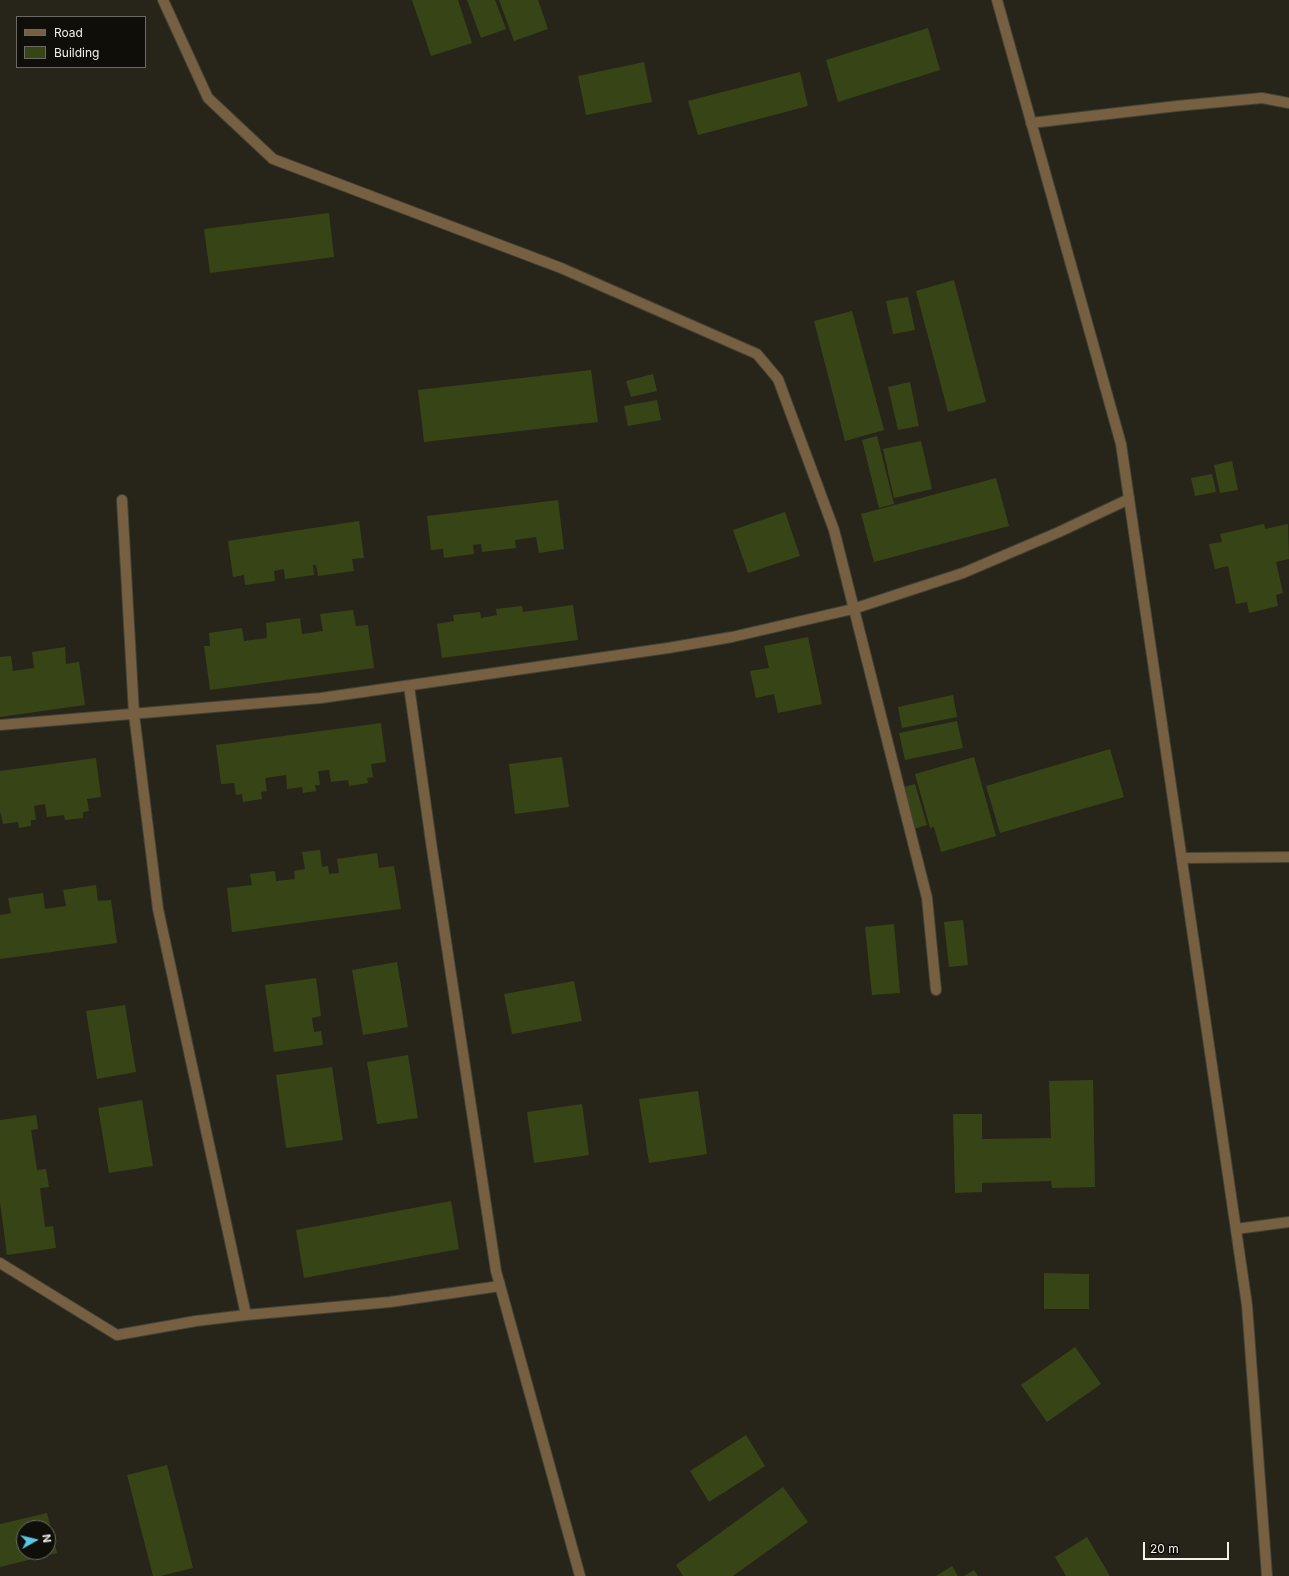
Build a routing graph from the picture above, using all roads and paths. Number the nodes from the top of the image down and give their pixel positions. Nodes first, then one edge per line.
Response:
1 (163, 0) edge
2 (997, 0) edge
3 (1289, 103) edge
4 (1032, 123) junction
5 (1129, 499) junction
6 (122, 500) dead end
7 (853, 609) junction
8 (409, 686) junction
9 (134, 714) junction
10 (0, 725) edge
11 (1289, 857) edge
12 (1183, 858) junction
13 (936, 990) dead end
14 (1289, 1222) edge
15 (1236, 1229) junction
16 (0, 1263) edge
17 (500, 1286) junction
18 (246, 1315) junction
19 (580, 1576) edge
20 (1267, 1576) edge

1 - 7 street
2 - 4 street
3 - 4 street
4 - 5 street
5 - 7 street
5 - 12 street
6 - 9 street
7 - 8 street
7 - 13 street
8 - 9 street
8 - 17 street
9 - 10 street
9 - 18 street
11 - 12 street
12 - 15 street
14 - 15 street
15 - 20 street
16 - 18 street
17 - 18 street
17 - 19 street

